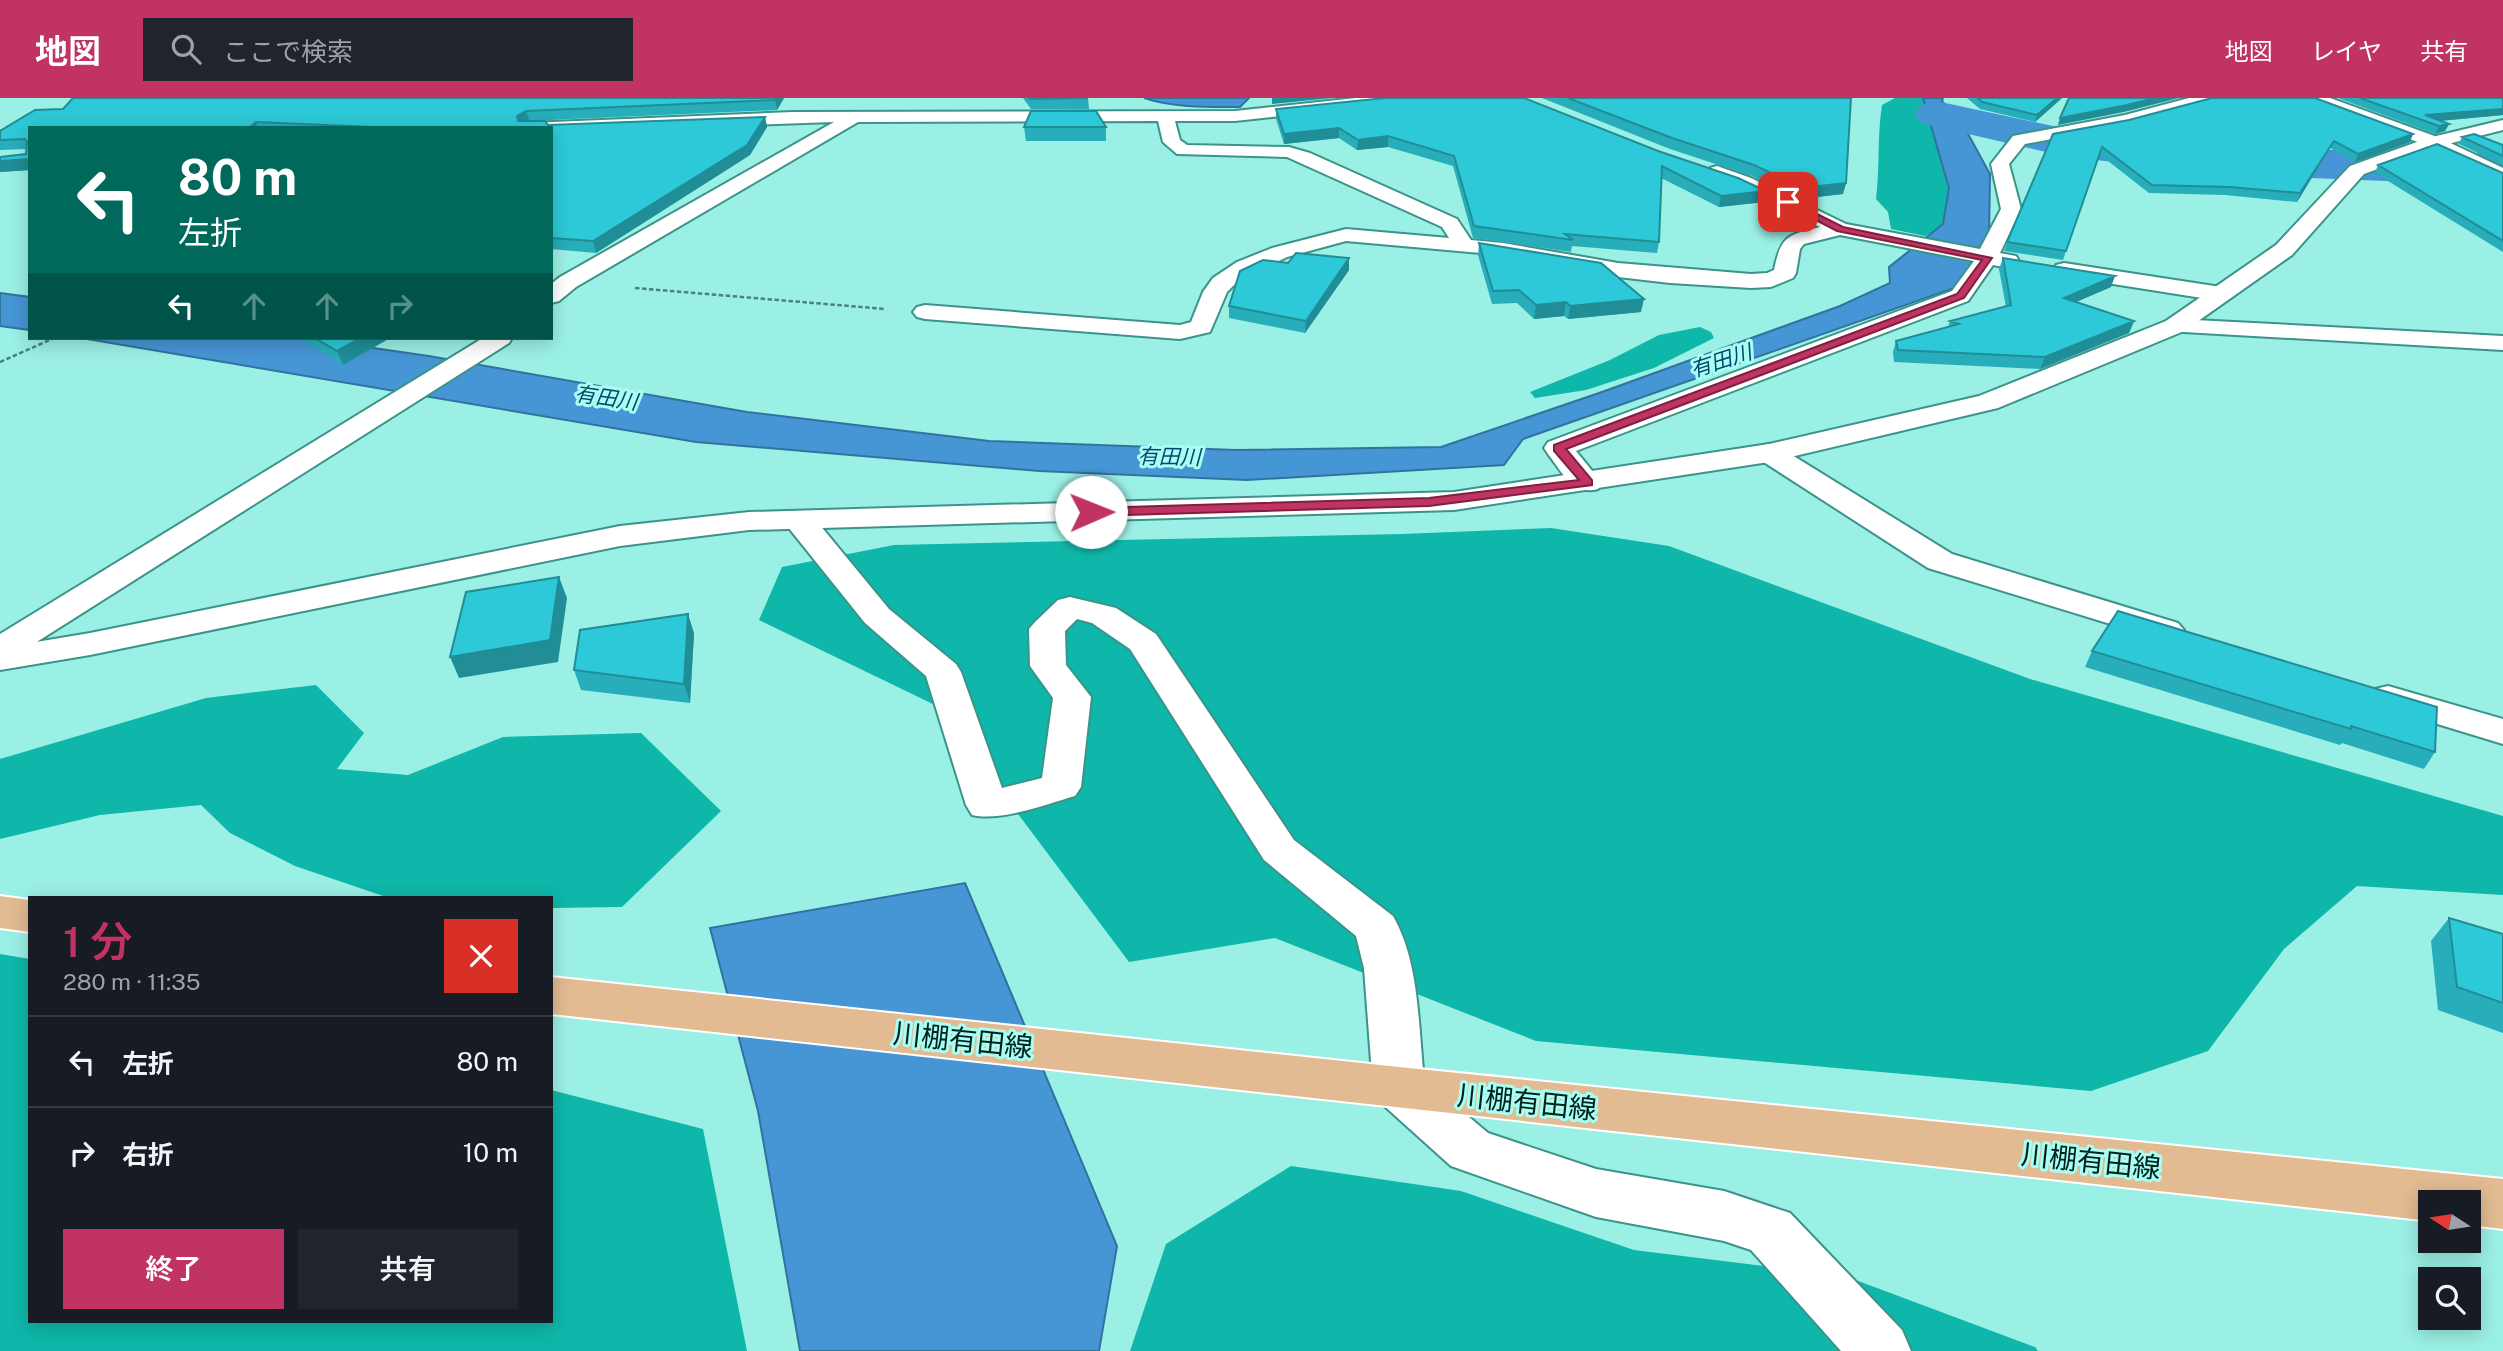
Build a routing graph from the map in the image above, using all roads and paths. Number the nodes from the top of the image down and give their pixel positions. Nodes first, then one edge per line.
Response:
1 (1402, 98) edge
2 (2208, 98) edge
3 (2315, 98) edge
4 (1165, 117) junction
5 (853, 118) junction
6 (2503, 125) edge
7 (553, 126) edge
8 (2434, 142) junction
9 (1696, 165) edge
10 (2495, 172) edge
11 (1840, 229) junction
12 (1464, 245) junction
13 (1987, 258) junction
14 (568, 282) junction
15 (553, 294) edge
16 (2221, 294) junction
17 (925, 312) joint
18 (2175, 326) junction
19 (50, 340) edge
20 (497, 340) edge
21 (2503, 343) edge
22 (0, 362) edge
23 (1769, 453) junction
24 (1587, 482) junction
25 (799, 520) junction
26 (2191, 637) edge
27 (0, 649) edge
28 (0, 659) edge
29 (2363, 689) edge
30 (2503, 732) edge
31 (0, 912) edge
32 (28, 916) edge
33 (553, 995) edge
34 (1399, 1088) junction
35 (2503, 1204) edge
36 (1881, 1351) edge

1 - 4 street
2 - 13 street
3 - 8 street
4 - 5 street
4 - 12 street
5 - 7 street
5 - 14 street
6 - 8 street
8 - 10 street
8 - 16 street
9 - 11 street
11 - 12 street
11 - 13 street
12 - 17 street
13 - 16 street
13 - 24 street
14 - 15 street
14 - 17 path
16 - 18 street
18 - 21 street
18 - 23 street
19 - 22 path
20 - 27 street
23 - 24 street
23 - 26 street
24 - 25 street
25 - 28 street
25 - 34 street
29 - 30 street
31 - 32 main road
33 - 34 main road, 川棚有田線
34 - 35 main road, 川棚有田線
34 - 36 street

